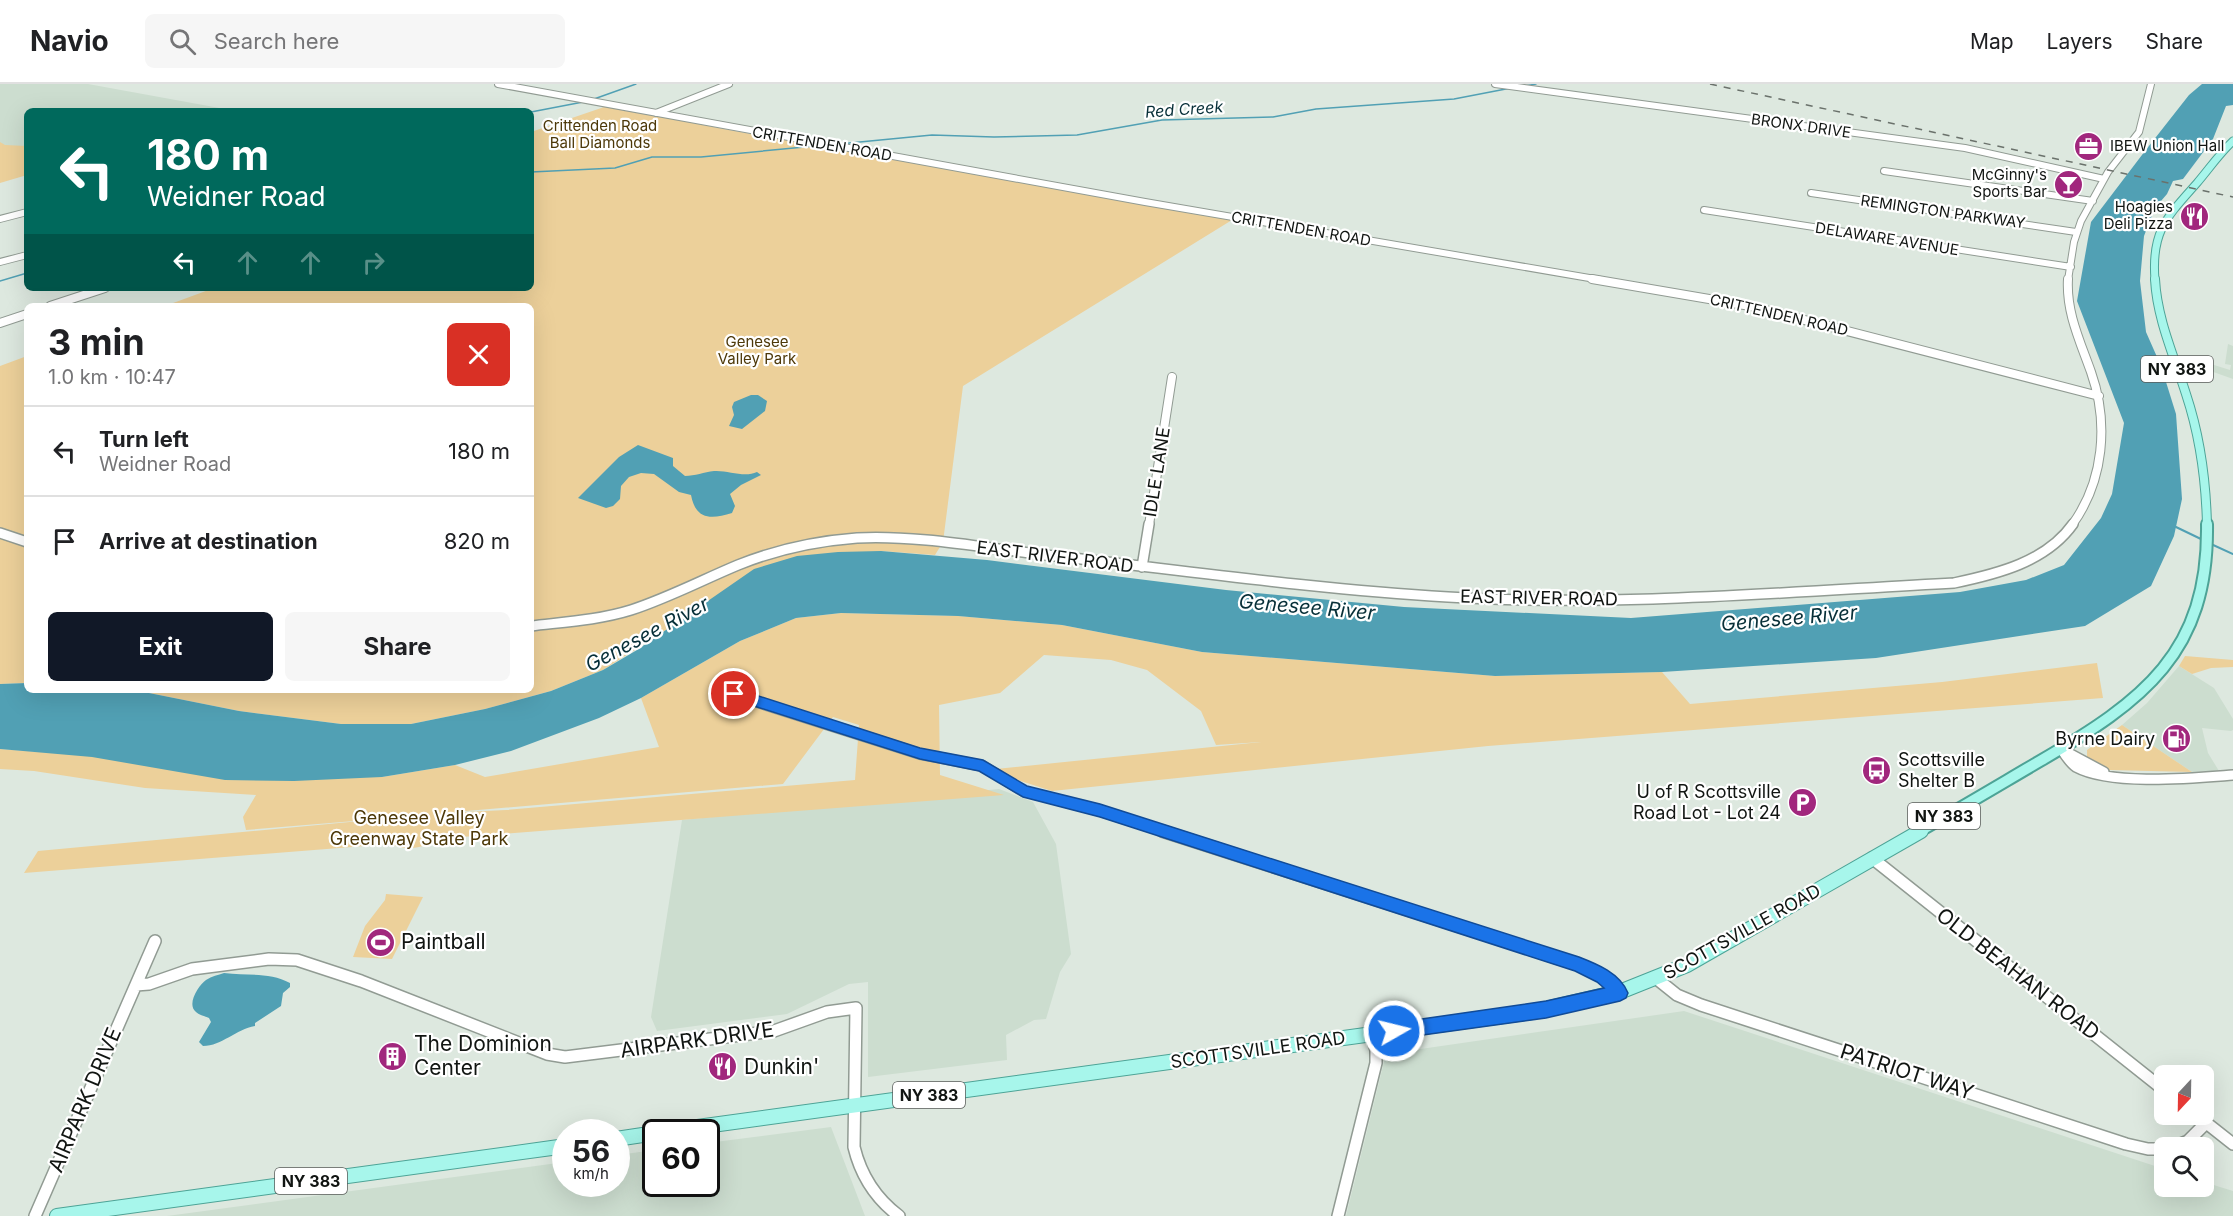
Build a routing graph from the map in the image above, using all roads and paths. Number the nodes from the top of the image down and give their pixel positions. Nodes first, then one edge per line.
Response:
1 (498, 84) edge
2 (729, 84) edge
3 (1495, 84) edge
4 (2151, 84) edge
5 (656, 113) junction
6 (2233, 141) edge
7 (1884, 171) dead end
8 (2104, 179) junction
9 (1811, 193) dead end
10 (2093, 201) junction
11 (1704, 210) dead end
12 (24, 213) edge
13 (0, 219) edge
14 (2076, 232) junction
15 (24, 256) edge
16 (0, 262) edge
17 (2071, 267) junction
18 (96, 291) edge
19 (59, 303) edge
20 (24, 315) edge
21 (0, 322) edge
22 (1172, 377) dead end
23 (2099, 396) junction
24 (0, 533) edge
25 (24, 541) edge
26 (1142, 567) junction
27 (534, 626) edge
28 (716, 689) dead end
29 (2061, 749) junction
30 (2233, 775) edge
31 (1872, 858) junction
32 (156, 941) dead end
33 (1657, 979) junction
34 (136, 985) junction
35 (1620, 993) junction
36 (1371, 1034) junction
37 (2154, 1082) edge
38 (854, 1105) junction
39 (720, 1124) edge
40 (2204, 1125) edge
41 (2209, 1125) edge
42 (2192, 1137) edge
43 (2233, 1144) edge
44 (552, 1148) edge
45 (2154, 1149) edge
46 (36, 1216) edge
47 (57, 1216) edge
48 (899, 1216) edge
49 (1338, 1216) edge

1 - 5 street, CRITTENDEN ROAD
2 - 5 street
3 - 8 street, BRONX DRIVE
4 - 8 street, EAST RIVER ROAD
5 - 23 street, CRITTENDEN ROAD
6 - 29 main road, SCOTTSVILLE ROAD / NY 383
7 - 10 street
8 - 10 street, EAST RIVER ROAD
9 - 14 street, REMINGTON PARKWAY
10 - 14 street, EAST RIVER ROAD
11 - 17 street, DELAWARE AVENUE
12 - 13 street
14 - 17 street, EAST RIVER ROAD
15 - 16 street
17 - 23 street, EAST RIVER ROAD
18 - 19 street
20 - 21 street
22 - 26 street, IDLE LANE
23 - 26 street, EAST RIVER ROAD
24 - 25 street
26 - 27 street, EAST RIVER ROAD
28 - 35 street
29 - 30 street
29 - 31 main road, SCOTTSVILLE ROAD / NY 383
31 - 33 main road, SCOTTSVILLE ROAD / NY 383
31 - 37 street, OLD BEAHAN ROAD
32 - 34 street, AIRPARK DRIVE
33 - 35 main road, SCOTTSVILLE ROAD / NY 383
33 - 45 street, PATRIOT WAY
34 - 38 street, AIRPARK DRIVE
34 - 46 street, AIRPARK DRIVE
35 - 36 main road, SCOTTSVILLE ROAD / NY 383
36 - 38 main road, SCOTTSVILLE ROAD / NY 383
36 - 49 street
38 - 39 main road, SCOTTSVILLE ROAD / NY 383
38 - 48 street
40 - 42 street
41 - 43 street
44 - 47 main road, NY 383

